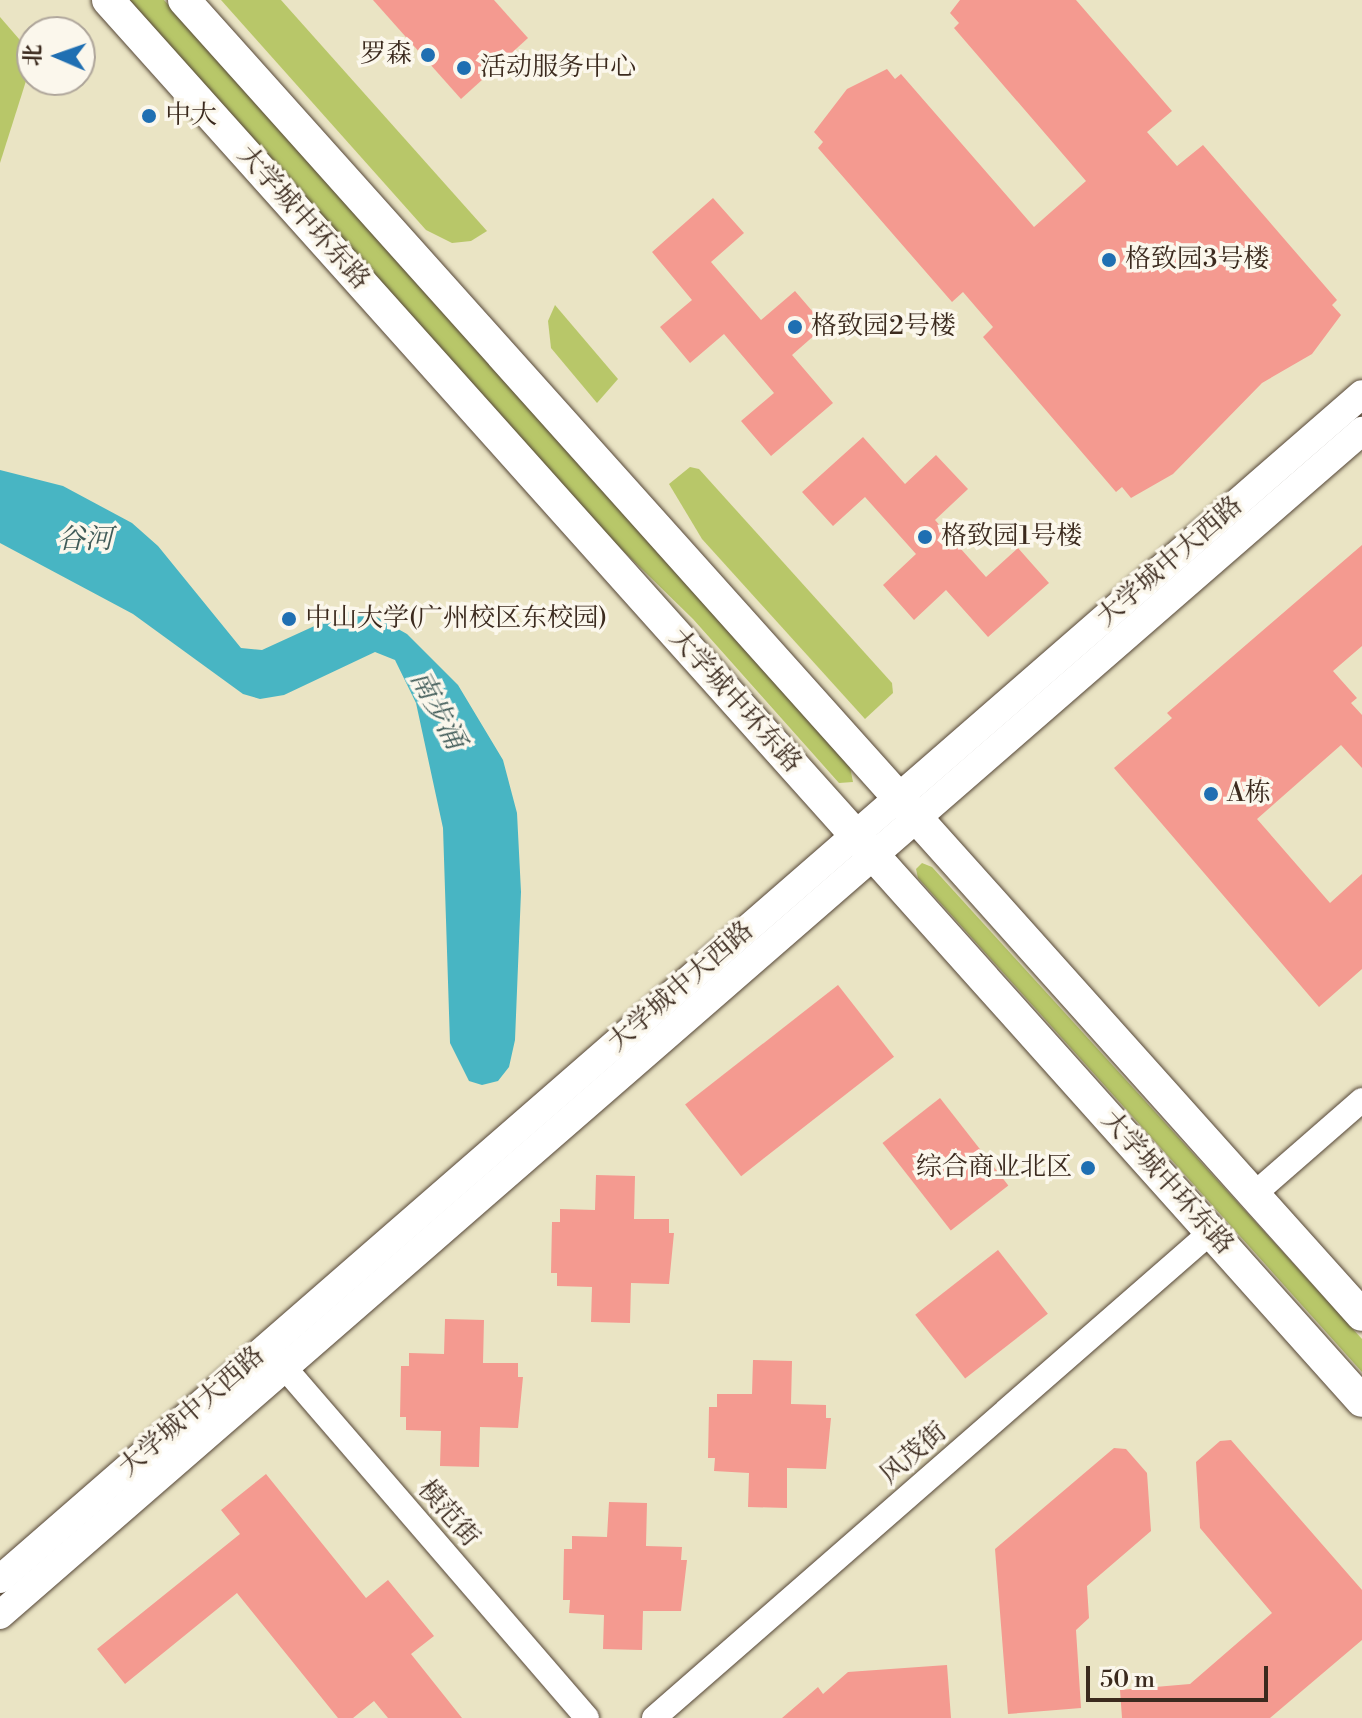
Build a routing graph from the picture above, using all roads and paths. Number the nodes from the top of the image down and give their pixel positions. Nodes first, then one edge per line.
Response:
1 (108, 0) edge
2 (184, 0) edge
3 (1362, 394) edge
4 (1362, 431) edge
5 (906, 809) junction
6 (865, 845) junction
7 (1362, 1100) edge
8 (1252, 1196) junction
9 (1211, 1232) junction
10 (1362, 1315) edge
11 (276, 1357) junction
12 (1362, 1401) edge
13 (0, 1579) edge
14 (0, 1615) edge
15 (587, 1718) edge
16 (654, 1718) edge

1 - 6 main road, 大学城中环东路
2 - 5 main road
3 - 5 main road, 大学城中大西路
4 - 5 main road, 大学城中大西路
5 - 6 main road, 大学城中大西路
5 - 8 main road
6 - 9 main road, 大学城中环东路
6 - 11 main road, 大学城中大西路
7 - 8 street
8 - 10 main road
9 - 12 main road, 大学城中环东路
9 - 16 street, 风茂街
11 - 13 main road, 大学城中大西路
11 - 14 main road, 大学城中大西路
11 - 15 street, 模范街

